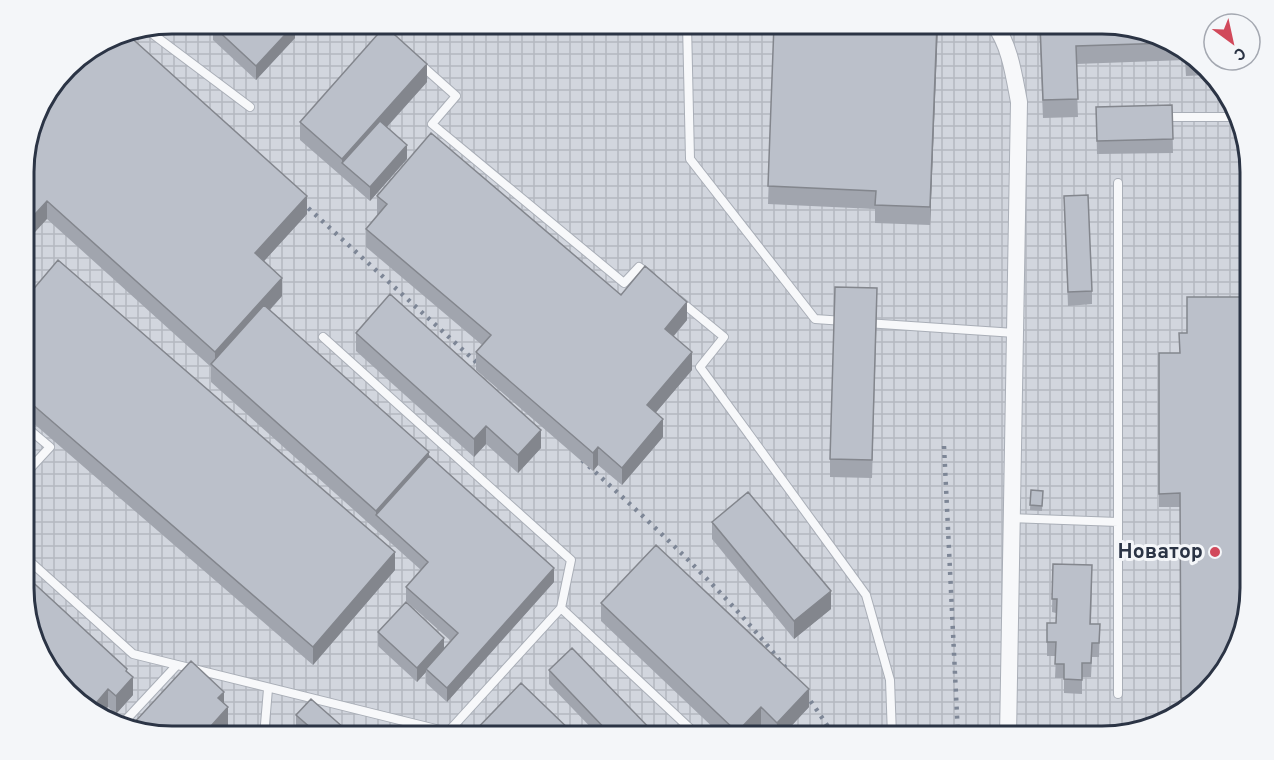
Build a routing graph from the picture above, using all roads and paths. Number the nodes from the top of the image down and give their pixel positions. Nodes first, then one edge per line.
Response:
1 (386, 34) edge
2 (687, 34) edge
3 (1001, 34) edge
4 (155, 36) edge
5 (399, 46) edge
6 (415, 60) edge
7 (250, 107) dead end
8 (1155, 117) edge
9 (1227, 117) edge
10 (1118, 183) dead end
11 (656, 281) edge
12 (673, 295) edge
13 (1015, 333) junction
14 (322, 338) dead end
15 (34, 434) edge
16 (34, 464) edge
17 (1012, 518) junction
18 (1118, 522) junction
19 (34, 565) edge
20 (561, 608) junction
21 (177, 665) junction
22 (268, 689) junction
23 (1118, 694) dead end
24 (128, 718) edge
25 (687, 725) edge
26 (892, 725) edge
27 (1008, 725) edge
28 (265, 726) edge
29 (422, 726) edge
30 (454, 726) edge

1 - 5 lane
2 - 13 lane
3 - 13 street
4 - 7 lane
6 - 11 lane
8 - 9 lane
10 - 18 lane
12 - 26 lane
13 - 17 street
14 - 20 lane
15 - 16 lane
17 - 18 lane
17 - 27 street
18 - 23 lane
19 - 21 lane
20 - 25 lane
20 - 30 lane
21 - 22 lane
21 - 24 lane
22 - 28 lane
22 - 29 lane

